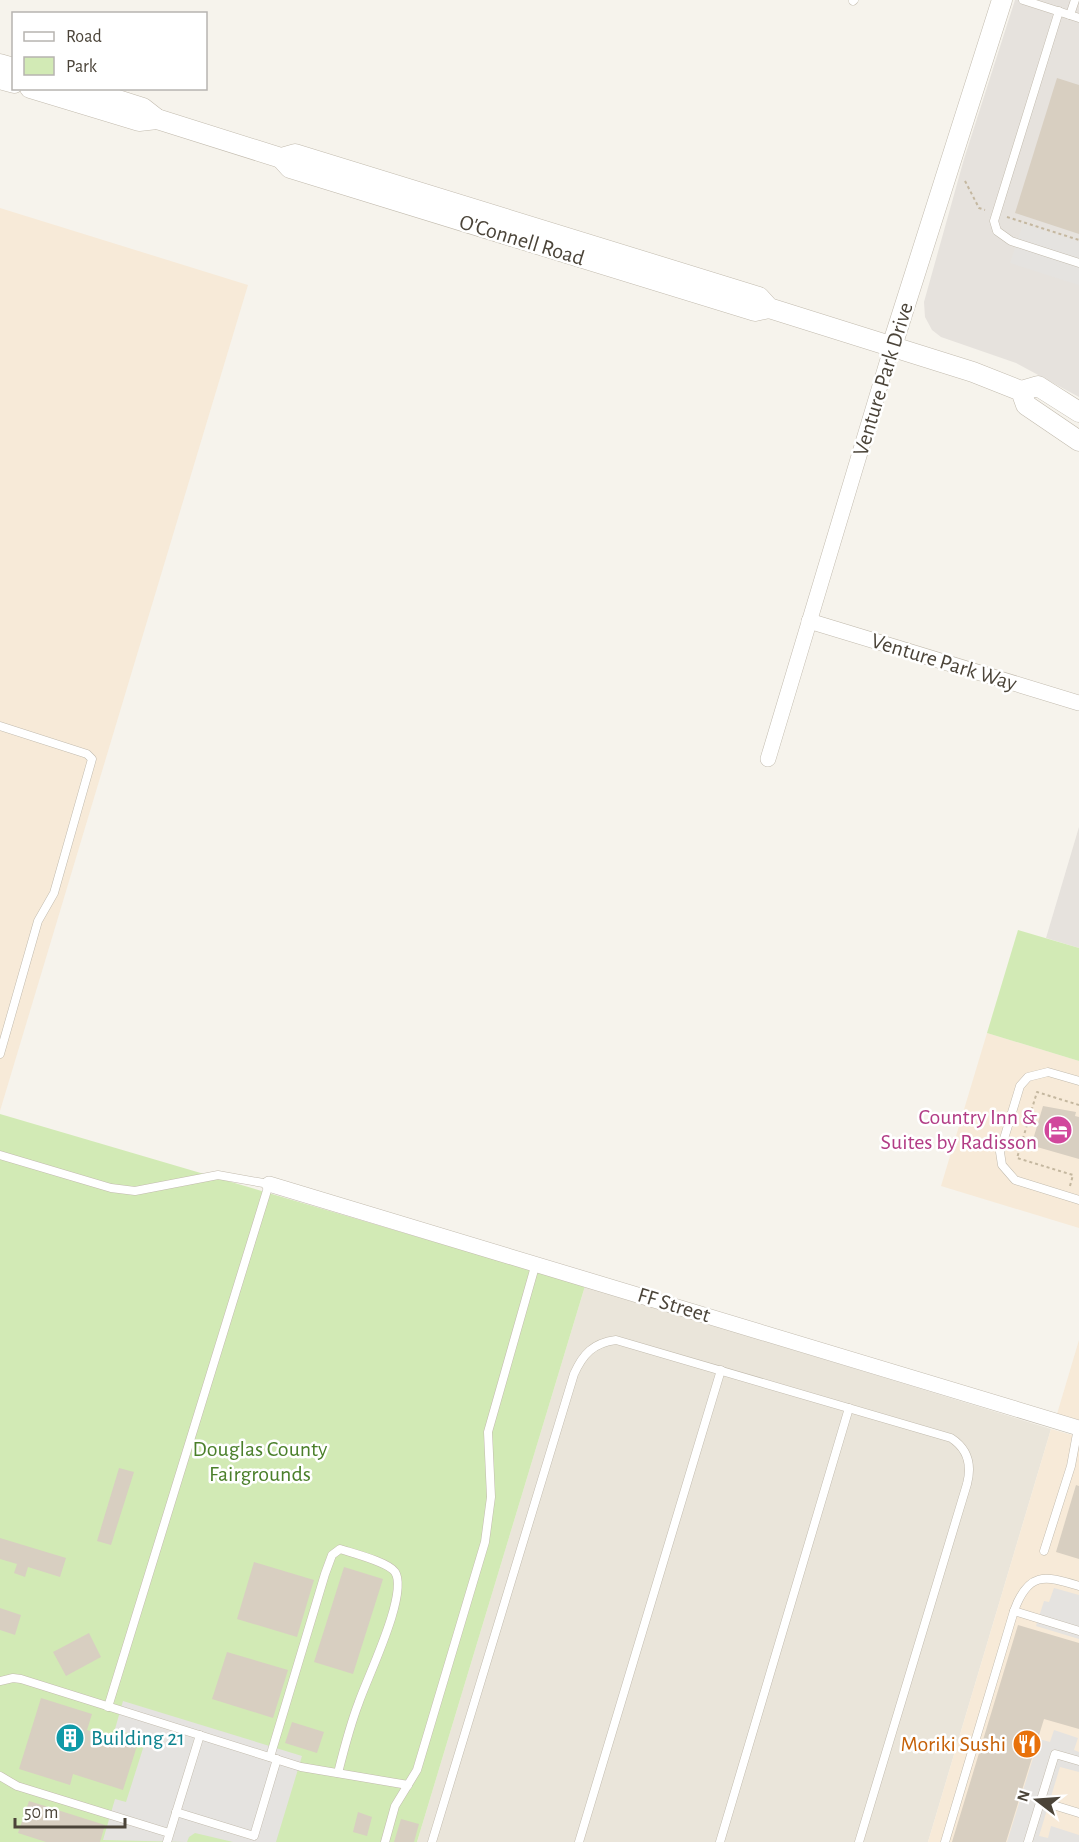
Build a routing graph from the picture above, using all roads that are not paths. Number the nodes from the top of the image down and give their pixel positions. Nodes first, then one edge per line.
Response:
1 (1002, 0) edge
2 (1023, 0) edge
3 (1075, 0) edge
4 (1059, 11) junction
5 (1070, 15) junction
6 (1079, 18) edge
7 (37, 90) edge
8 (86, 90) edge
9 (157, 119) junction
10 (1079, 263) edge
11 (892, 346) junction
12 (1021, 391) junction
13 (1079, 412) edge
14 (1079, 441) edge
15 (809, 621) junction
16 (1079, 704) edge
17 (0, 726) edge
18 (768, 759) dead end
19 (0, 1054) edge
20 (1079, 1081) edge
21 (0, 1155) edge
22 (268, 1184) junction
23 (1079, 1200) edge
24 (536, 1263) junction
25 (721, 1370) junction
26 (849, 1408) junction
27 (1078, 1425) edge
28 (1044, 1551) dead end
29 (1079, 1586) edge
30 (1014, 1611) junction
31 (1079, 1631) edge
32 (0, 1681) edge
33 (108, 1707) junction
34 (200, 1735) junction
35 (274, 1758) junction
36 (1079, 1761) edge
37 (338, 1773) junction
38 (0, 1776) edge
39 (408, 1785) junction
40 (1041, 1801) junction
41 (176, 1812) junction
42 (1079, 1813) edge
43 (169, 1833) junction
44 (167, 1842) edge
45 (385, 1842) edge
46 (432, 1842) edge
47 (579, 1842) edge
48 (720, 1842) edge
49 (859, 1842) edge
50 (945, 1842) edge
51 (1028, 1842) edge

1 - 11 street, Venture Park Drive
2 - 4 lane
3 - 5 lane
4 - 5 lane
4 - 10 lane
5 - 6 lane
7 - 9 street, O'Connell Road
8 - 9 street, O'Connell Road
9 - 11 street, O'Connell Road
11 - 12 street, O'Connell Road
11 - 15 street, Venture Park Drive
12 - 13 street, O'Connell Road
12 - 14 street
15 - 16 street, Venture Park Way
15 - 18 street, Venture Park Drive
17 - 19 lane
20 - 23 lane
21 - 22 lane
22 - 24 street, FF Street
22 - 33 lane
24 - 27 street, FF Street
24 - 39 lane
25 - 26 lane
25 - 46 lane
25 - 47 lane
26 - 48 lane
26 - 49 lane
27 - 28 lane
29 - 30 lane
30 - 31 lane
30 - 50 lane
32 - 33 lane
33 - 34 lane
34 - 35 lane
34 - 41 lane
35 - 37 lane
35 - 37 lane
35 - 41 lane
36 - 40 lane
37 - 39 lane
38 - 43 lane
39 - 45 lane
40 - 42 lane
40 - 51 lane
41 - 43 lane
43 - 44 lane

